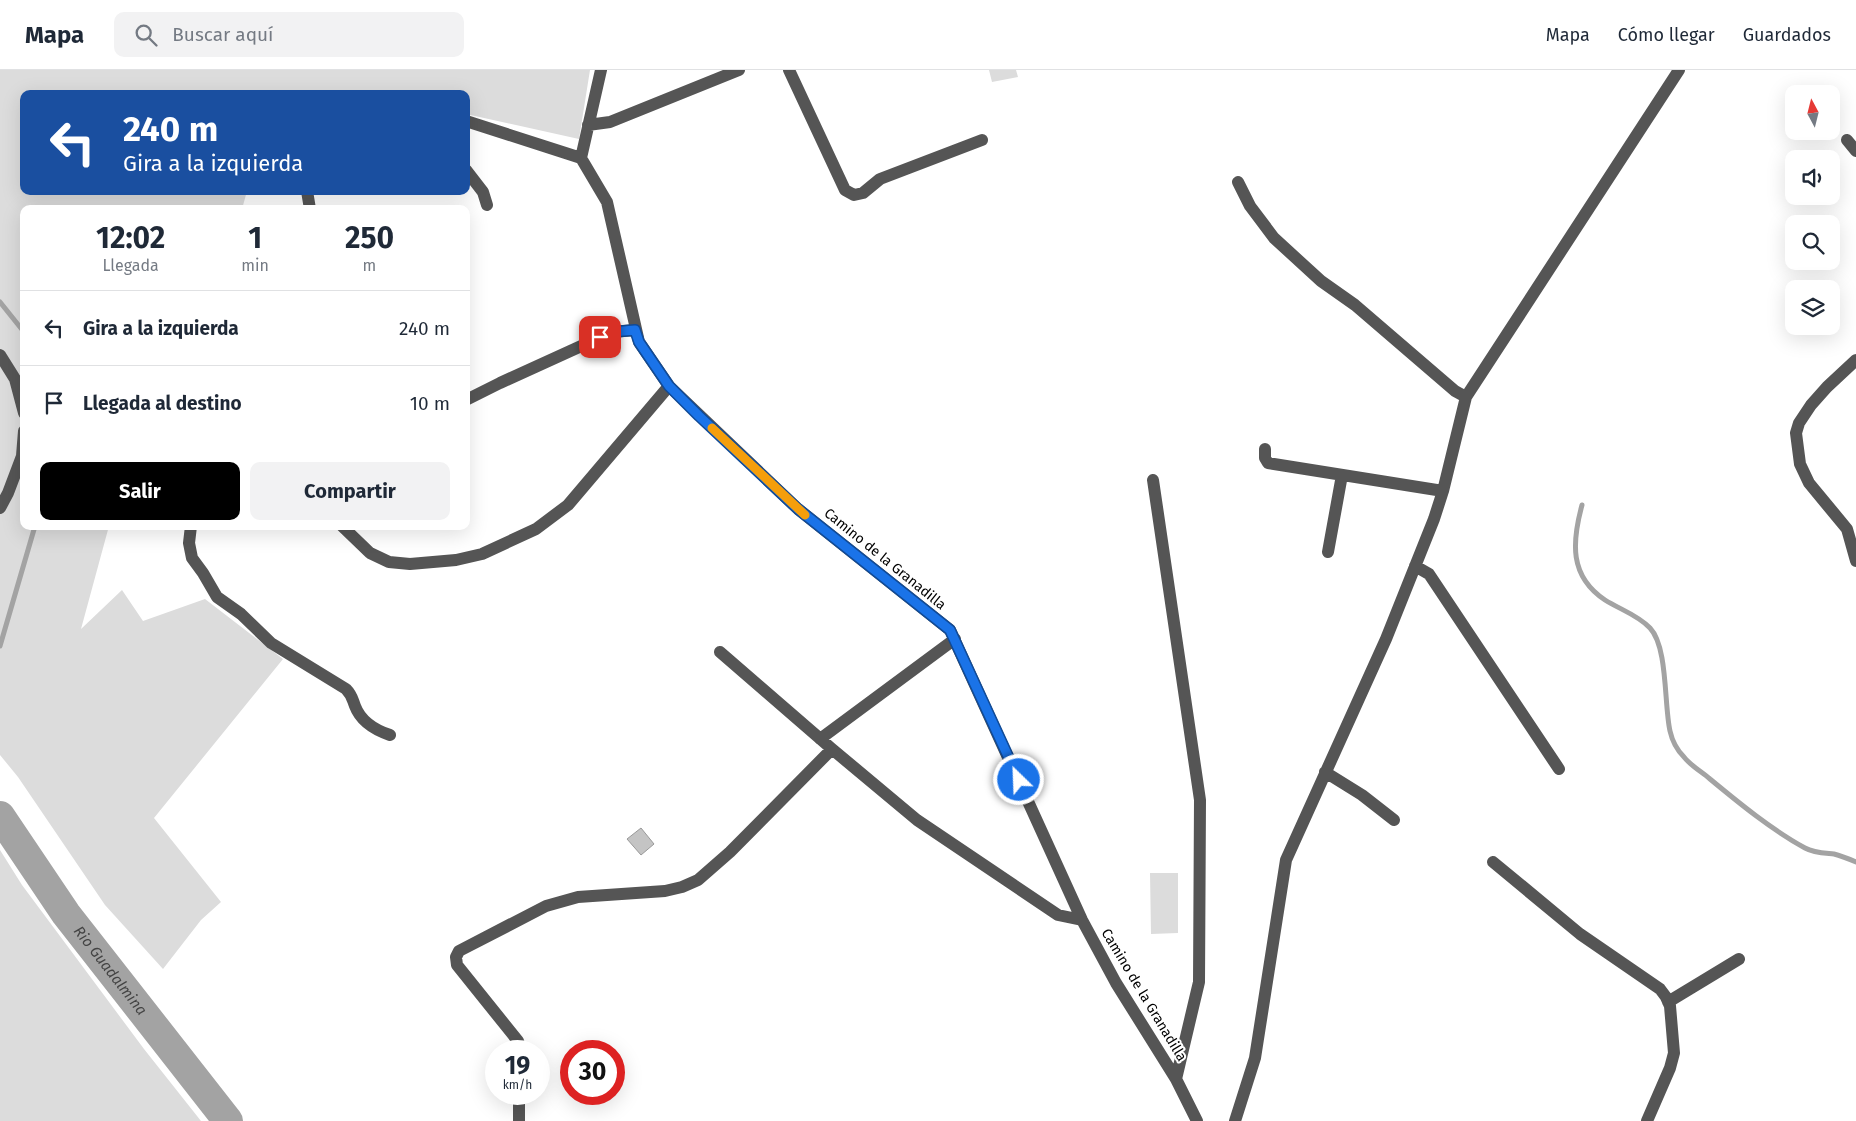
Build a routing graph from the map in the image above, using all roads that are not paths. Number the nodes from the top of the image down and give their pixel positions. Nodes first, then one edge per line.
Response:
1 (601, 70) edge
2 (739, 70) edge
3 (789, 70) edge
4 (1679, 70) edge
5 (470, 122) edge
6 (588, 125) junction
7 (982, 140) dead end
8 (1846, 140) dead end
9 (1856, 151) edge
10 (581, 158) junction
11 (470, 175) edge
12 (1238, 182) dead end
13 (487, 205) dead end
14 (635, 330) junction
15 (0, 355) edge
16 (1856, 360) edge
17 (669, 386) junction
18 (1466, 397) junction
19 (20, 398) edge
20 (470, 398) edge
21 (1265, 449) dead end
22 (20, 461) edge
23 (1342, 475) junction
24 (1153, 480) dead end
25 (1443, 491) junction
26 (0, 508) edge
27 (191, 530) edge
28 (345, 530) edge
29 (1328, 552) dead end
30 (1856, 561) edge
31 (1415, 566) junction
32 (955, 639) junction
33 (720, 652) dead end
34 (390, 735) dead end
35 (820, 739) junction
36 (832, 749) junction
37 (1559, 769) dead end
38 (1325, 772) junction
39 (1394, 820) dead end
40 (1493, 862) dead end
41 (1082, 920) junction
42 (1739, 959) dead end
43 (1668, 1002) junction
44 (517, 1040) edge
45 (1176, 1079) junction
46 (519, 1105) edge
47 (519, 1121) edge
48 (1197, 1121) edge
49 (1235, 1121) edge
50 (1647, 1121) edge

1 - 6 street
2 - 6 street
3 - 7 street
4 - 18 street
5 - 10 street
6 - 10 street
8 - 9 street
10 - 14 street, Camino de la Granadilla
11 - 13 street
12 - 18 street
14 - 17 street, Camino de la Granadilla
14 - 20 street
15 - 19 street
16 - 30 street
17 - 28 street
17 - 32 street, Camino de la Granadilla
18 - 25 street
21 - 23 street
22 - 26 street
23 - 25 street
23 - 29 street
24 - 45 street
25 - 31 street
27 - 34 street
31 - 37 street
31 - 38 street
32 - 35 street
32 - 41 street, Camino de la Granadilla
33 - 35 street
35 - 36 street
36 - 41 street
36 - 44 street
38 - 39 street
38 - 49 street
40 - 43 street
41 - 45 street, Camino de la Granadilla
42 - 43 street
43 - 50 street
45 - 48 street, Camino de la Granadilla
46 - 47 street

